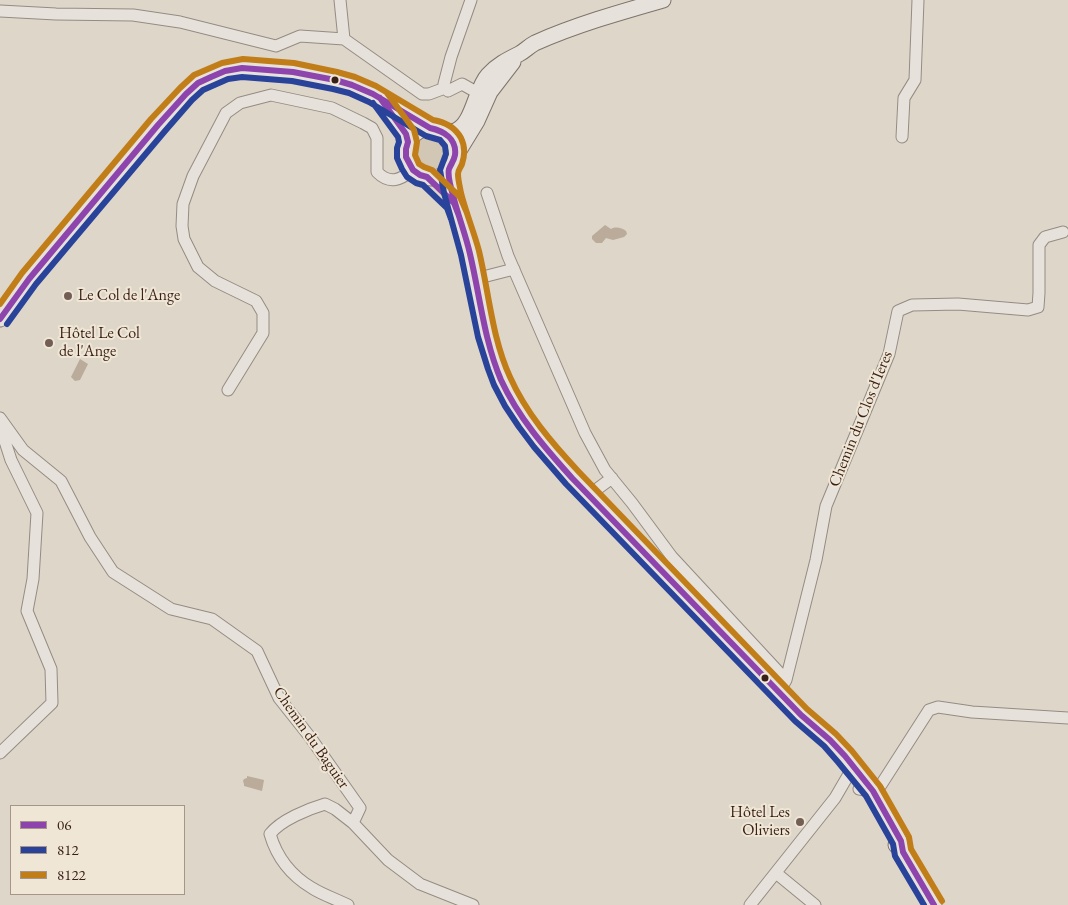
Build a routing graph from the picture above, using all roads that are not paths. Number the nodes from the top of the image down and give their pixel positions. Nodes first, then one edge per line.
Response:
1 (340, 0) edge
2 (471, 0) edge
3 (663, 0) edge
4 (918, 0) edge
5 (0, 11) edge
6 (344, 39) junction
7 (520, 53) junction
8 (445, 88) junction
9 (478, 93) junction
10 (381, 99) junction
11 (477, 121) junction
12 (437, 130) junction
13 (902, 137) dead end
14 (408, 142) junction
15 (452, 163) junction
16 (413, 170) junction
17 (427, 177) junction
18 (487, 193) dead end
19 (454, 203) junction
20 (1063, 232) dead end
21 (514, 270) junction
22 (475, 278) junction
23 (0, 319) edge
24 (228, 390) dead end
25 (0, 418) edge
26 (0, 426) edge
27 (612, 478) junction
28 (588, 495) junction
29 (783, 686) junction
30 (1068, 718) edge
31 (0, 753) edge
32 (860, 782) junction
33 (836, 798) junction
34 (352, 823) junction
35 (903, 852) junction
36 (776, 873) junction
37 (348, 905) edge
38 (473, 905) edge
39 (750, 905) edge
40 (815, 905) edge
41 (934, 905) edge

1 - 6 street
2 - 8 street
3 - 7 main road
4 - 13 street
5 - 6 street
6 - 8 street
7 - 9 main road
7 - 11 main road
8 - 9 street
9 - 11 street
9 - 12 main road
10 - 12 main road
10 - 14 main road
10 - 23 main road
11 - 15 main road
12 - 14 main road
12 - 15 main road
14 - 16 main road
15 - 17 main road
15 - 19 main road
16 - 17 main road
16 - 24 street
17 - 19 main road
18 - 21 street
19 - 22 main road
20 - 29 street, Chemin du Clos d'Ieres
21 - 22 street
21 - 27 street
22 - 28 main road
25 - 34 street, Chemin du Baguier
26 - 31 street
27 - 28 street
27 - 29 street
28 - 29 main road
29 - 32 main road
30 - 32 street
32 - 33 street
32 - 33 street
32 - 35 main road
32 - 35 main road
33 - 36 street
34 - 37 street, Chemin du Baguier
34 - 38 street, Chemin du Baguier
35 - 41 main road
36 - 39 street
36 - 40 street

